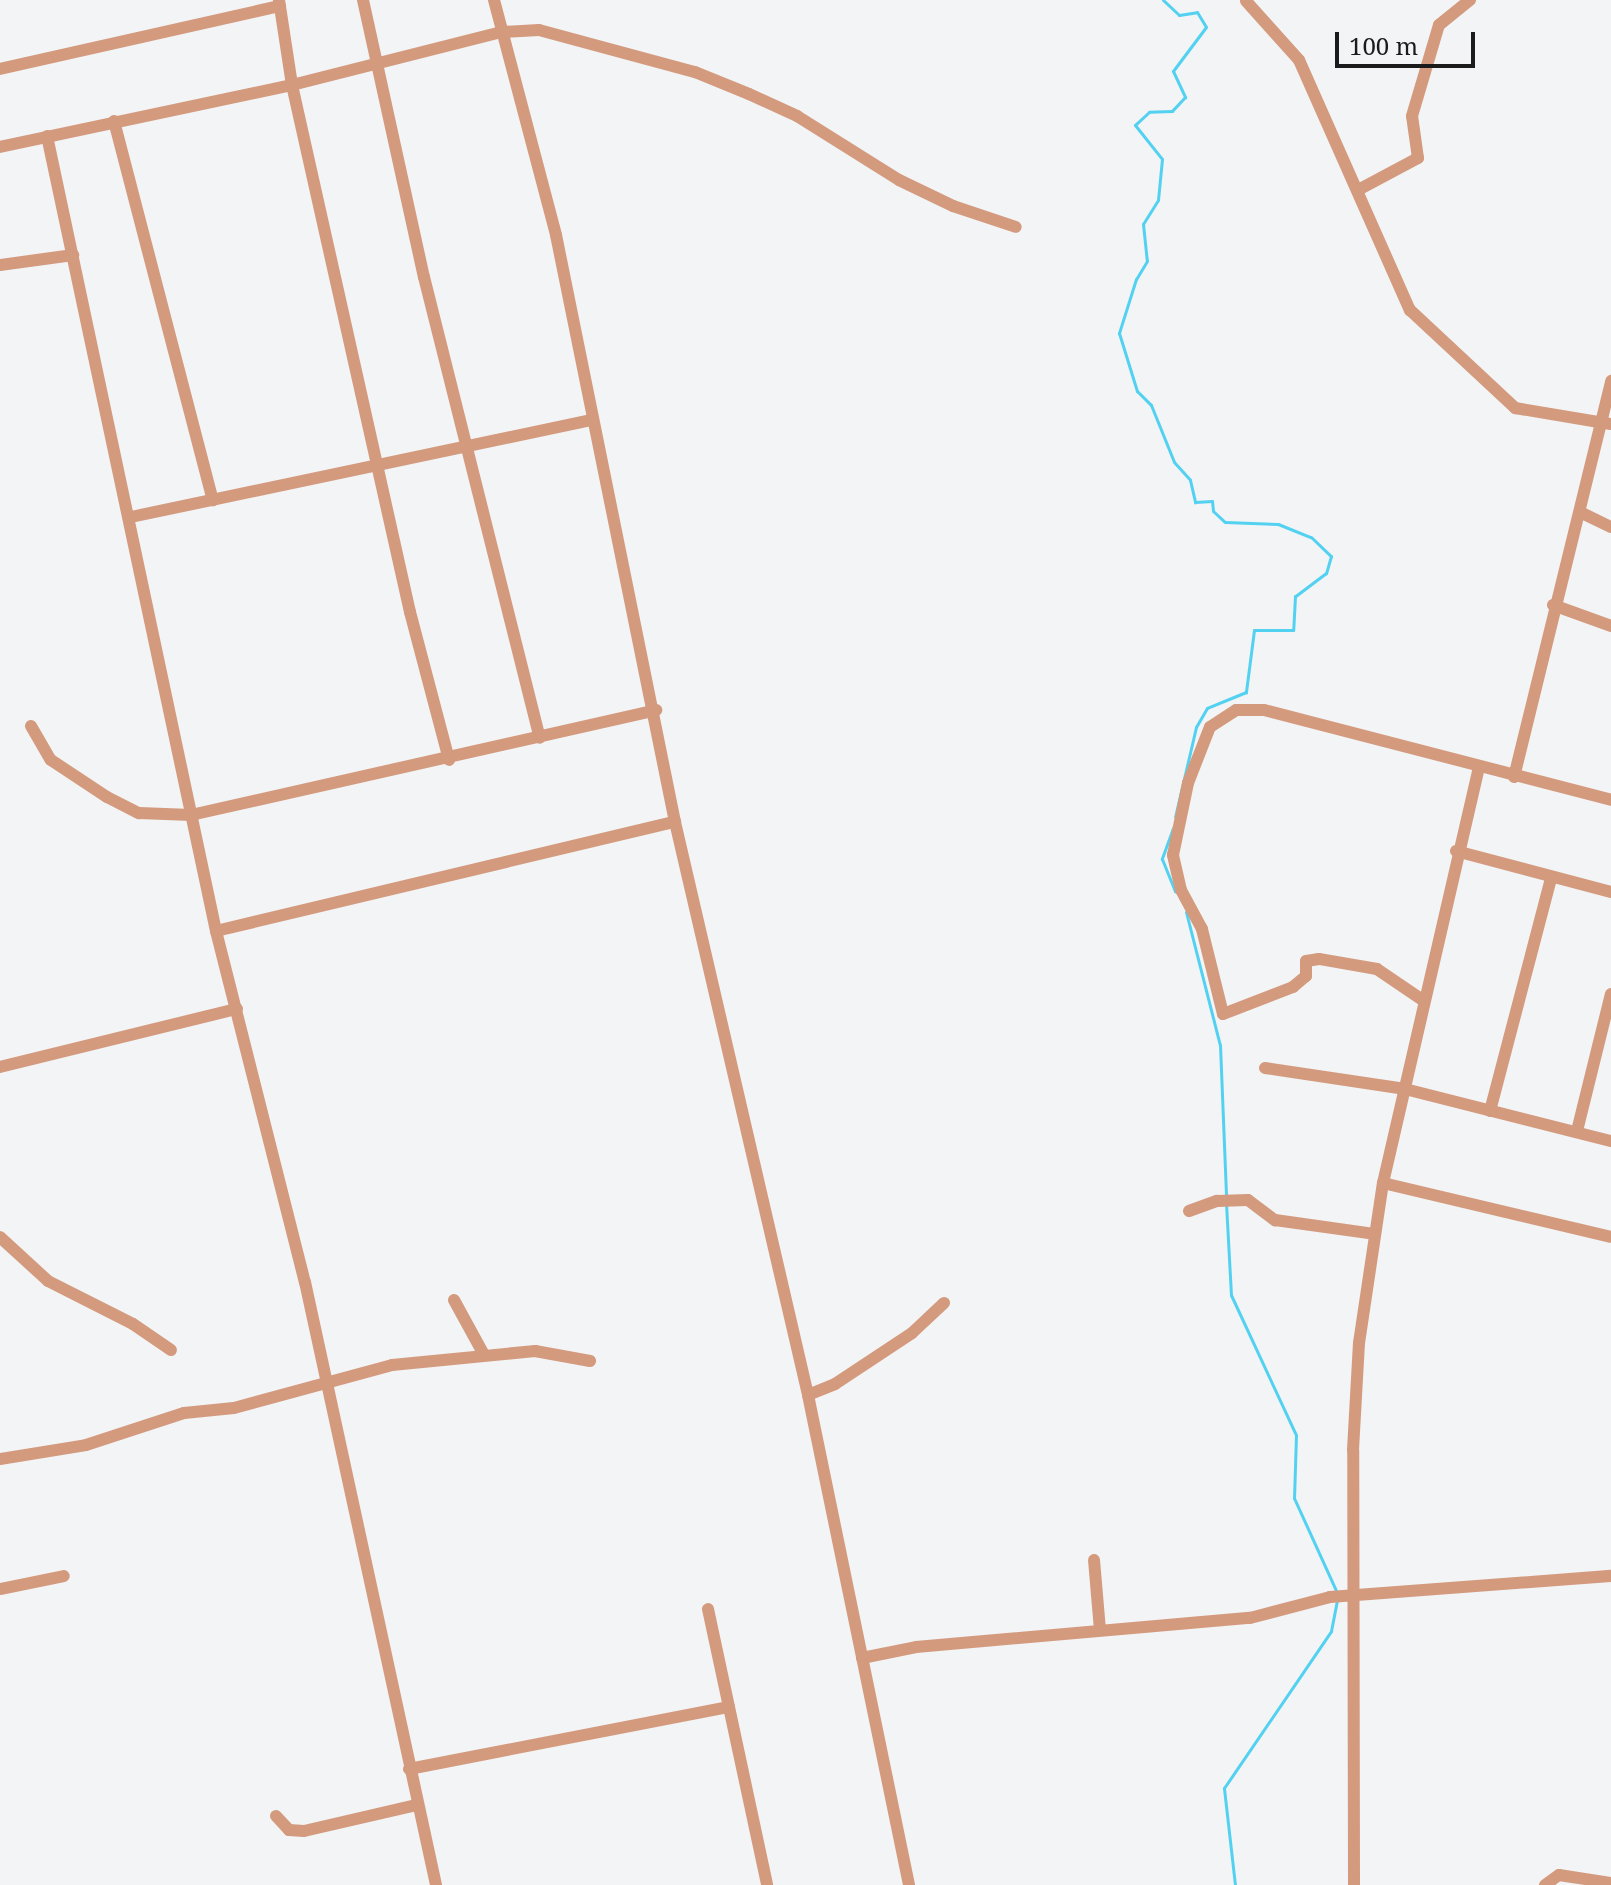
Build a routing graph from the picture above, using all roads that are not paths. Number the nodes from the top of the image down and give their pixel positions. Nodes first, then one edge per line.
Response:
1 (363, 0) edge
2 (494, 0) edge
3 (1470, 0) edge
4 (1246, 1) edge
5 (280, 3) edge
6 (502, 32) junction
7 (375, 65) junction
8 (0, 69) edge
9 (292, 85) junction
10 (114, 121) junction
11 (47, 136) junction
12 (0, 147) edge
13 (1358, 190) junction
14 (1016, 227) dead end
15 (73, 255) junction
16 (0, 265) edge
17 (1611, 381) edge
18 (592, 420) junction
19 (1606, 423) edge
20 (465, 444) junction
21 (377, 462) junction
22 (213, 500) junction
23 (1580, 512) junction
24 (131, 517) junction
25 (1611, 527) edge
26 (1553, 605) junction
27 (1611, 626) edge
28 (656, 710) junction
29 (31, 726) dead end
30 (540, 738) junction
31 (449, 760) junction
32 (1479, 767) junction
33 (1514, 777) junction
34 (1610, 798) edge
35 (191, 815) junction
36 (675, 822) junction
37 (1456, 851) junction
38 (1551, 878) junction
39 (1611, 892) edge
40 (216, 931) junction
41 (1611, 994) edge
42 (1424, 1001) junction
43 (237, 1009) junction
44 (0, 1067) edge
45 (1265, 1068) dead end
46 (1405, 1089) junction
47 (1490, 1111) junction
48 (1577, 1131) junction
49 (1611, 1141) edge
50 (1383, 1183) junction
51 (1189, 1211) dead end
52 (1374, 1234) junction
53 (0, 1237) edge
54 (1611, 1237) edge
55 (454, 1300) dead end
56 (944, 1303) dead end
57 (171, 1350) dead end
58 (483, 1353) junction
59 (590, 1361) dead end
60 (328, 1382) junction
61 (808, 1395) junction
62 (0, 1459) edge
63 (1094, 1560) dead end
64 (64, 1576) dead end
65 (1611, 1576) edge
66 (0, 1589) edge
67 (1350, 1596) junction
68 (708, 1609) dead end
69 (1100, 1630) junction
70 (862, 1658) junction
71 (729, 1707) junction
72 (409, 1769) junction
73 (417, 1805) junction
74 (276, 1816) dead end
75 (1611, 1883) edge
76 (436, 1885) edge
77 (767, 1885) edge
78 (909, 1885) edge
79 (1354, 1885) edge
80 (1545, 1885) edge

1 - 7 street
2 - 6 street
3 - 13 street
4 - 13 street
5 - 8 street
5 - 9 street
6 - 7 street
6 - 14 street
6 - 18 street
7 - 9 street
7 - 20 street
9 - 10 street
9 - 21 street
10 - 11 street
10 - 22 street
11 - 12 street
11 - 15 street
13 - 19 street
15 - 16 street
15 - 24 street
17 - 19 street
18 - 20 street
18 - 28 street
19 - 23 street
20 - 21 street
20 - 30 street
21 - 22 street
21 - 31 street
22 - 24 street
23 - 25 street
23 - 26 street
24 - 35 street
26 - 27 street
26 - 33 street
28 - 30 street
28 - 36 street
29 - 35 street
30 - 31 street
31 - 35 street
32 - 33 street
32 - 37 street
32 - 42 street
33 - 34 street
35 - 40 street
36 - 40 street
36 - 61 street
37 - 38 street
37 - 42 street
38 - 39 street
38 - 47 street
40 - 43 street
41 - 48 street
42 - 46 street
43 - 44 street
43 - 60 street
45 - 46 street
46 - 47 street
46 - 50 street
47 - 48 street
48 - 49 street
50 - 52 street
50 - 54 street
51 - 52 street
52 - 67 street
53 - 57 street
55 - 58 street
56 - 61 street
58 - 59 street
58 - 60 street
60 - 62 street
60 - 72 street
61 - 70 street
63 - 69 street
64 - 66 street
65 - 67 street
67 - 69 street
67 - 79 street
68 - 71 street
69 - 70 street
70 - 78 street
71 - 72 street
71 - 77 street
72 - 73 street
73 - 74 street
73 - 76 street
75 - 80 street

